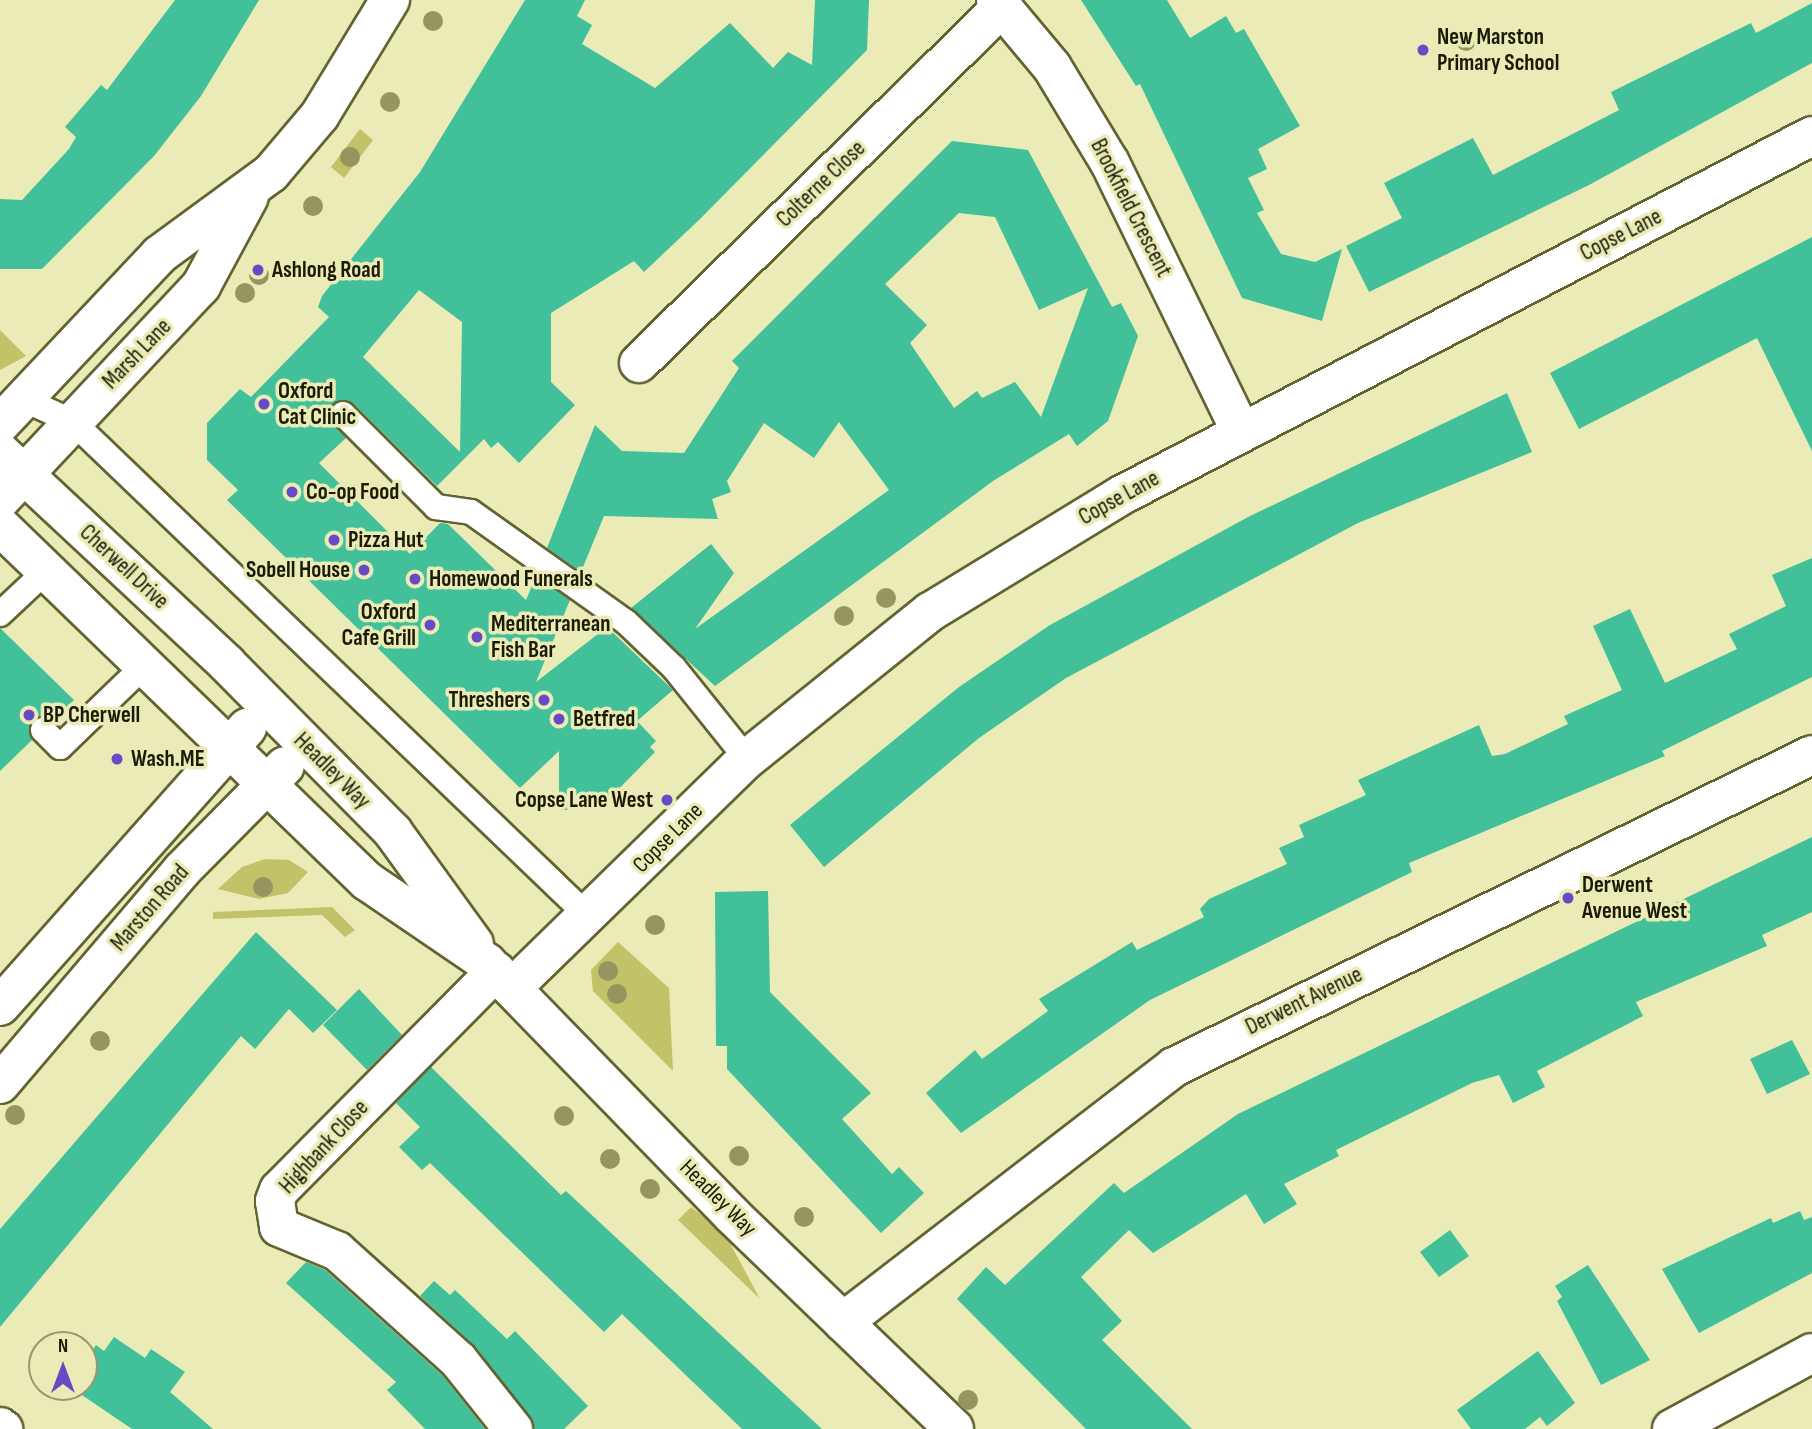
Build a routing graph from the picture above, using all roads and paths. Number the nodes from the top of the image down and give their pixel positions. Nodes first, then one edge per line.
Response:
1 (390, 0) edge
2 (999, 3) edge
3 (1812, 136) edge
4 (252, 192) junction
5 (639, 363) dead end
6 (12, 412) edge
7 (343, 414) dead end
8 (73, 422) junction
9 (1241, 432) junction
10 (8, 475) edge
11 (0, 526) edge
12 (47, 570) junction
13 (0, 614) edge
14 (147, 663) junction
15 (257, 694) junction
16 (43, 730) dead end
17 (306, 745) junction
18 (231, 746) junction
19 (1812, 755) edge
20 (747, 759) junction
21 (268, 783) junction
22 (588, 916) junction
23 (499, 974) junction
24 (0, 1006) edge
25 (1, 1080) edge
26 (843, 1322) junction
27 (1812, 1353) edge
28 (513, 1429) edge
29 (954, 1429) edge
30 (1672, 1429) edge

1 - 4 street, Marsh Lane
2 - 5 street, Colterne Close
2 - 9 street, Brookfield Crescent
3 - 9 street, Copse Lane
4 - 6 street, Marsh Lane
4 - 8 street, Marsh Lane
6 - 8 lane
7 - 20 lane
8 - 10 street, Marsh Lane
8 - 22 lane
9 - 20 street, Copse Lane
10 - 15 street, Cherwell Drive
11 - 12 street
12 - 13 lane
12 - 14 street
14 - 16 lane
14 - 18 street
15 - 17 street, Headley Way
15 - 18 street
17 - 21 street, Marston Road
17 - 23 street, Headley Way
18 - 21 street, Headley Way
18 - 24 street
19 - 26 street, Derwent Avenue
20 - 22 street, Copse Lane
21 - 23 street, Headley Way
21 - 25 street, Marston Road
22 - 23 street, Copse Lane
23 - 26 street, Headley Way
23 - 28 street, Highbank Close
26 - 29 street, Headley Way
27 - 30 street

